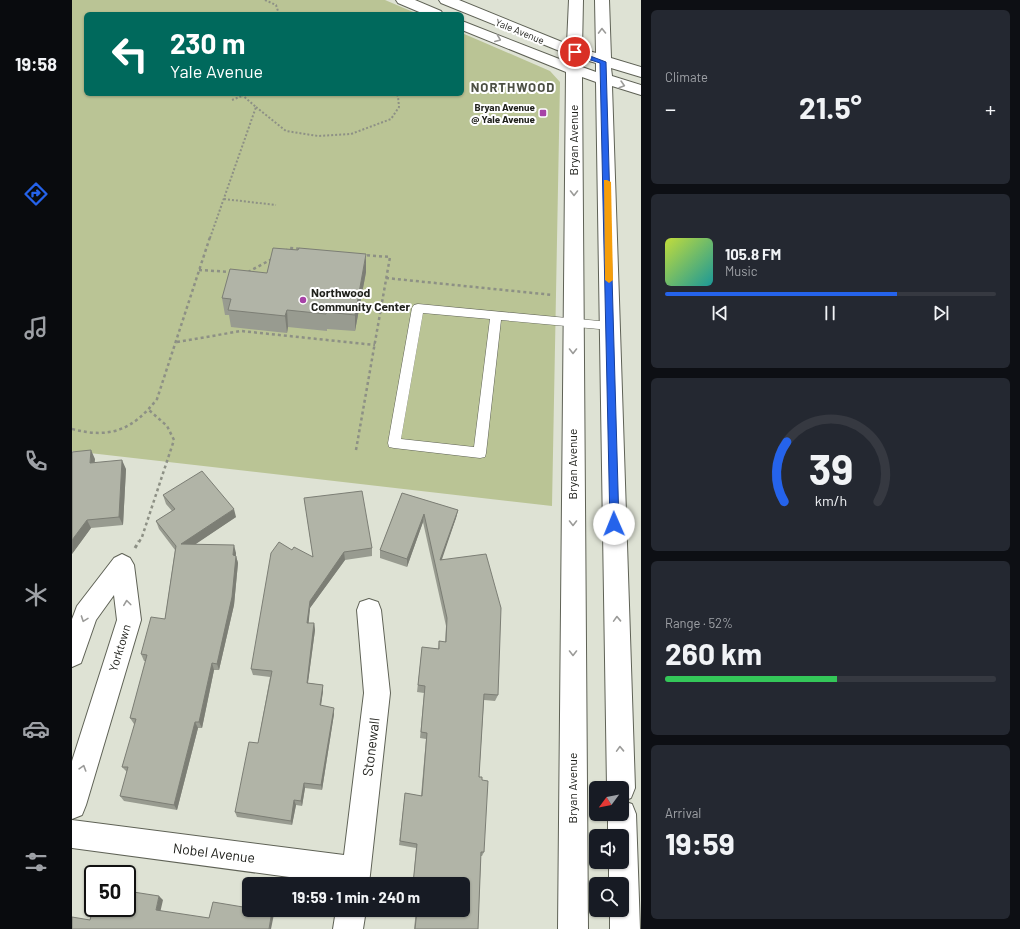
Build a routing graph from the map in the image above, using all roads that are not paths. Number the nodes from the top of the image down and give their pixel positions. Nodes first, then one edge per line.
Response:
1 (403, 0) edge
2 (446, 0) edge
3 (576, 0) edge
4 (602, 0) edge
5 (431, 12) edge
6 (464, 26) edge
7 (574, 61) junction
8 (603, 70) junction
9 (641, 72) edge
10 (641, 90) edge
11 (496, 315) junction
12 (573, 322) junction
13 (610, 326) junction
14 (369, 610) dead end
15 (72, 655) edge
16 (621, 781) edge
17 (72, 805) edge
18 (622, 821) edge
19 (72, 834) edge
20 (350, 877) edge
21 (356, 877) edge
22 (350, 917) edge
23 (348, 929) edge
24 (573, 929) edge
25 (625, 929) edge

1 - 5 main road
2 - 7 main road, Yale Avenue
3 - 7 main road, Bryan Avenue
8 -> 4 main road
6 -> 7 main road, Yale Avenue
7 - 8 main road, Yale Avenue
7 -> 12 main road, Bryan Avenue
8 - 9 main road, Yale Avenue
8 -> 10 main road, Yale Avenue
8 - 13 main road
11 - 11 lane
11 - 12 lane
12 - 13 lane
12 -> 24 main road, Bryan Avenue
16 -> 13 main road
14 - 21 main road, Stonewall
17 -> 15 main road, Yorktown
18 - 25 main road
19 - 20 main road, Nobel Avenue
22 - 23 main road

